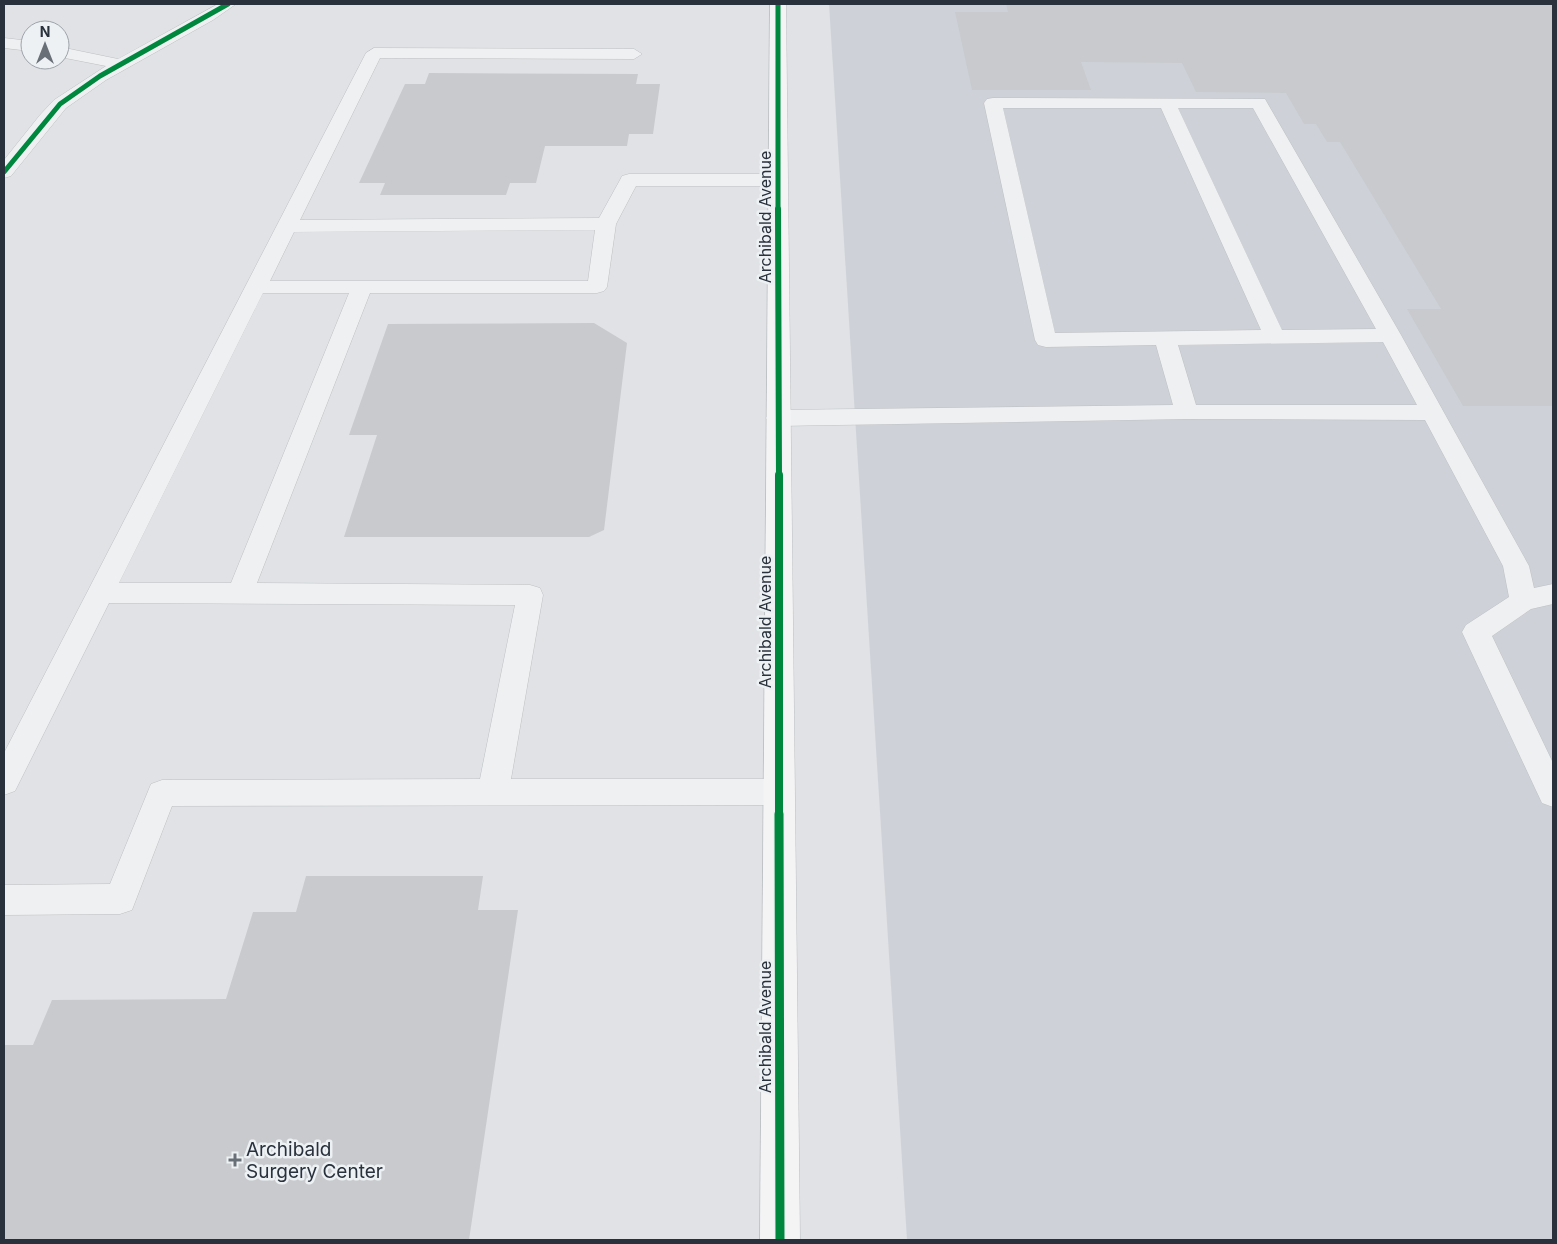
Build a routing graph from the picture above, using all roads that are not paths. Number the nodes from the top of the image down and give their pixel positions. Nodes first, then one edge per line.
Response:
1 (228, 4) edge
2 (778, 4) edge
3 (4, 43) edge
4 (20, 45) edge
5 (70, 54) edge
6 (634, 54) dead end
7 (120, 64) junction
8 (1167, 104) junction
9 (4, 172) edge
10 (778, 180) junction
11 (606, 224) junction
12 (289, 226) junction
13 (256, 287) junction
14 (362, 287) junction
15 (1390, 334) junction
16 (1274, 336) junction
17 (1165, 339) junction
18 (1187, 412) junction
19 (1432, 413) junction
20 (778, 418) junction
21 (101, 593) junction
22 (240, 593) junction
23 (1553, 594) edge
24 (1523, 601) junction
25 (4, 782) edge
26 (778, 792) junction
27 (493, 793) junction
28 (1553, 794) edge
29 (4, 900) edge
30 (780, 1240) edge

1 - 7 street
2 - 10 main road, Archibald Avenue
3 - 4 street
5 - 7 street
6 - 12 street
7 - 9 street
8 - 15 street
8 - 16 street
8 - 17 street
10 - 11 street
10 - 20 main road, Archibald Avenue
11 - 12 street
11 - 14 street
12 - 13 street
13 - 14 street
13 - 21 street
14 - 22 street
15 - 16 street
15 - 19 street
16 - 17 street
17 - 18 street
18 - 19 street
18 - 20 street
19 - 24 street
20 - 26 main road, Archibald Avenue
21 - 22 street
21 - 25 street
22 - 27 street
23 - 24 street
24 - 28 street
26 - 27 street
26 - 30 main road, Archibald Avenue
27 - 29 street

